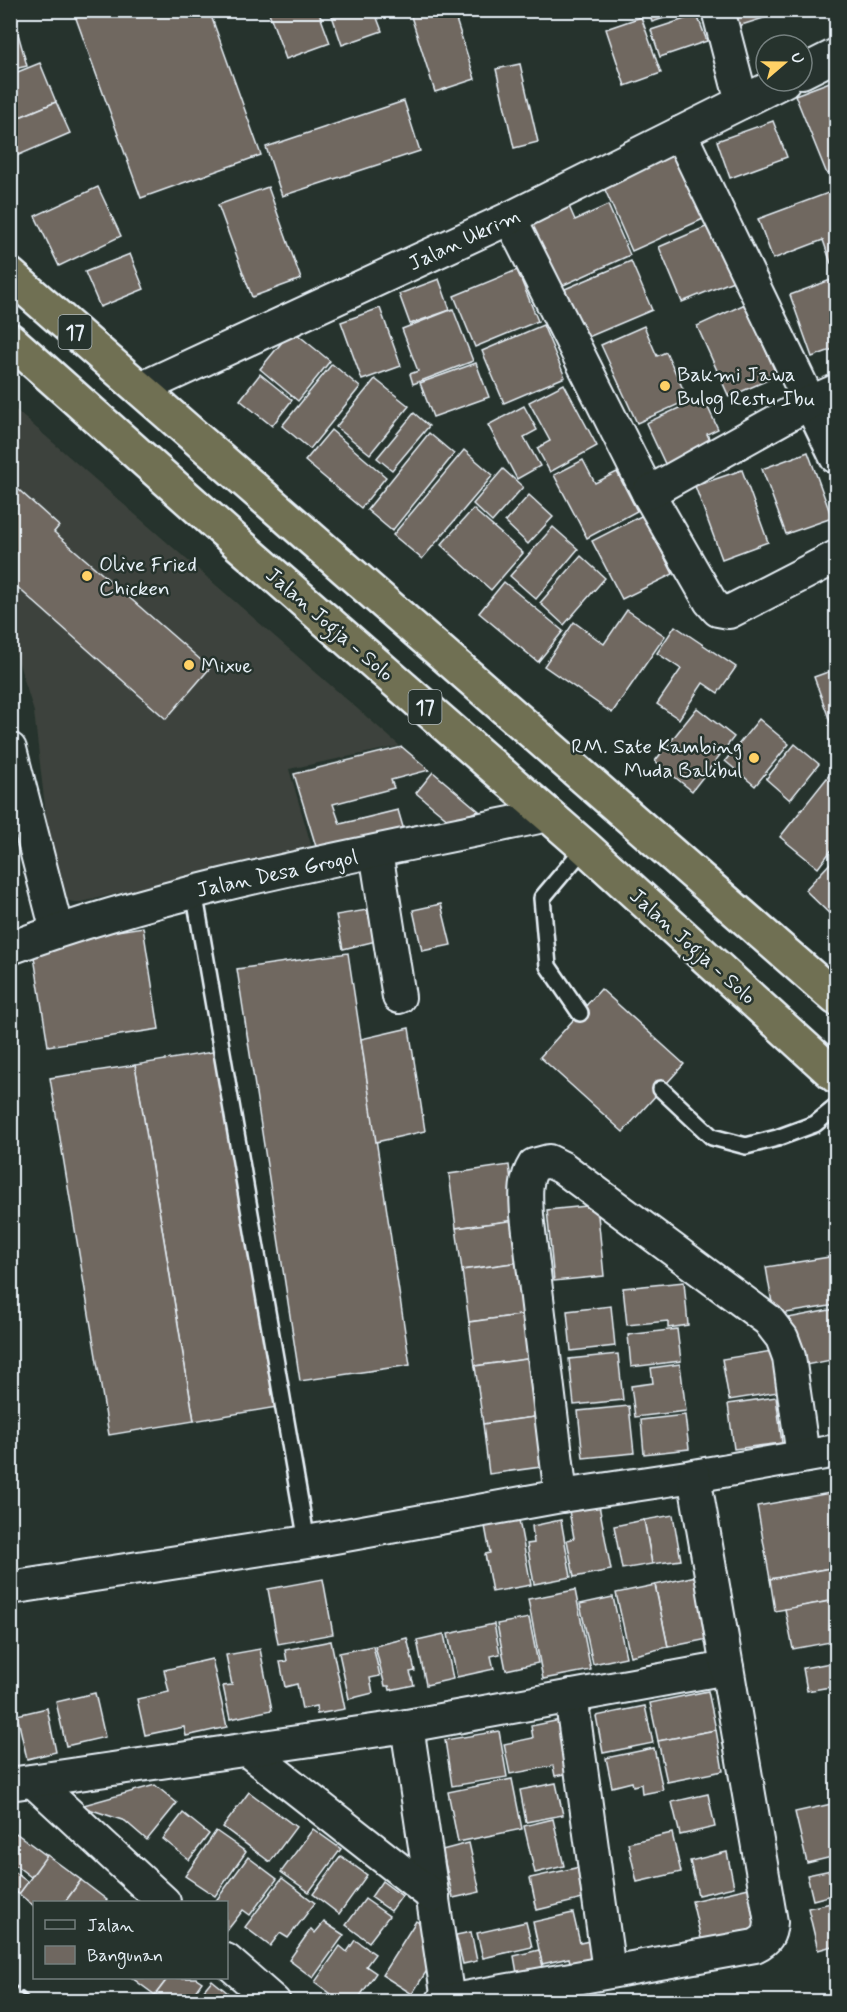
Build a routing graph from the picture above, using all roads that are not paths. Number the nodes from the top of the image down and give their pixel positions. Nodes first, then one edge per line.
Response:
1 (718, 10) edge
2 (837, 55) edge
3 (814, 66) edge
4 (760, 93) edge
5 (742, 102) junction
6 (680, 133) junction
7 (510, 218) junction
8 (10, 275) edge
9 (10, 340) edge
10 (140, 389) junction
11 (824, 396) edge
12 (837, 457) edge
13 (648, 493) junction
14 (837, 557) edge
15 (10, 749) edge
16 (17, 800) edge
17 (548, 815) junction
18 (585, 847) junction
19 (376, 852) junction
20 (194, 891) junction
21 (57, 931) junction
22 (10, 948) edge
23 (399, 997) dead end
24 (837, 998) edge
25 (580, 1012) dead end
26 (837, 1076) edge
27 (661, 1089) dead end
28 (837, 1107) edge
29 (837, 1451) edge
30 (803, 1456) junction
31 (694, 1476) junction
32 (561, 1496) junction
33 (307, 1542) junction
34 (10, 1588) edge
35 (727, 1668) junction
36 (571, 1696) junction
37 (407, 1726) junction
38 (247, 1750) junction
39 (22, 1783) edge
40 (433, 1896) junction
41 (163, 1901) edge
42 (228, 1962) edge
43 (609, 1971) junction
44 (274, 2001) edge
45 (445, 2001) edge

1 - 5 street
2 - 3 street
4 - 5 street, Jalan Ukrim
5 - 6 street, Jalan Ukrim
6 - 7 street, Jalan Ukrim
6 - 11 street
7 - 10 street, Jalan Ukrim
7 - 13 street
8 - 10 highway, 17
9 - 17 highway, Jalan Jogja - Solo / 17
10 - 24 highway, 17
11 - 12 street
11 - 13 street
13 - 14 street
15 - 16 street
16 - 21 street
17 - 18 highway, Jalan Jogja - Solo / 17
17 - 19 street, Jalan Desa Grogol
18 - 25 lane
18 - 26 highway, Jalan Jogja - Solo / 17
19 - 20 street, Jalan Desa Grogol
19 - 23 street
20 - 21 street, Jalan Desa Grogol
20 - 33 lane
21 - 22 street, Jalan Desa Grogol
27 - 28 lane
29 - 30 street
30 - 31 street
30 - 32 street
31 - 32 street
31 - 35 street
32 - 33 street
33 - 34 street
35 - 36 street
35 - 43 street
36 - 37 street
36 - 43 street
37 - 38 street
37 - 40 street
38 - 39 street
38 - 40 street
39 - 41 street
40 - 45 street
42 - 44 street
43 - 45 street

